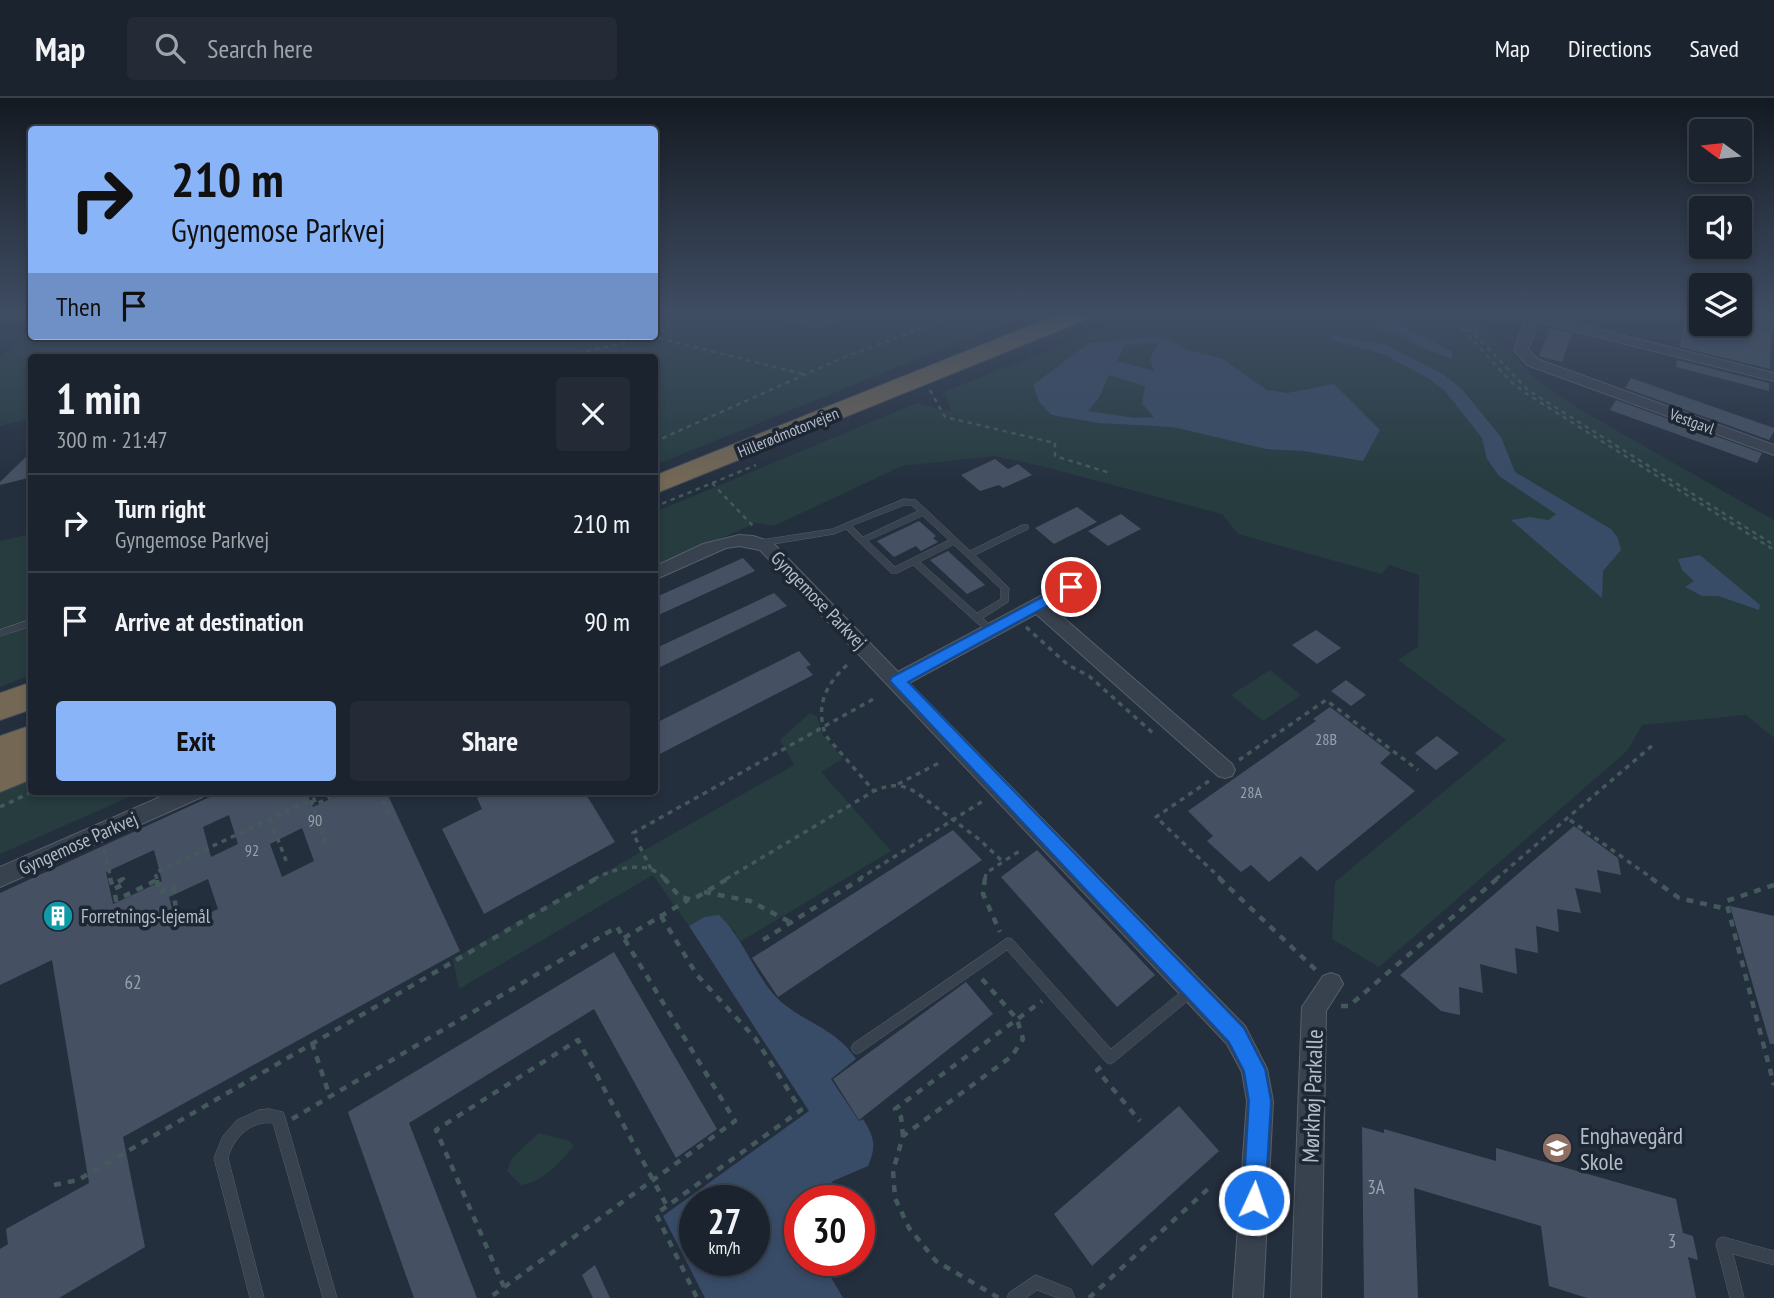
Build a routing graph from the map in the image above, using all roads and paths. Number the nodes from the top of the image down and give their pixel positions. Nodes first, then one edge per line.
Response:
1 (793, 371) edge
2 (812, 371) edge
3 (903, 371) edge
4 (939, 371) edge
5 (1500, 371) edge
6 (1507, 371) edge
7 (1551, 371) edge
8 (1750, 371) edge
9 (805, 374) junction
10 (1774, 377) edge
11 (929, 388) dead end
12 (658, 440) edge
13 (1774, 450) edge
14 (658, 467) edge
15 (1111, 473) dead end
16 (712, 483) dead end
17 (658, 485) edge
18 (924, 512) junction
19 (848, 527) junction
20 (1024, 527) dead end
21 (759, 541) junction
22 (862, 541) junction
23 (955, 541) junction
24 (1774, 545) edge
25 (1774, 550) edge
26 (970, 555) junction
27 (914, 561) junction
28 (658, 572) edge
29 (1071, 587) dead end
30 (1038, 606) junction
31 (977, 618) junction
32 (1016, 618) junction
33 (28, 623) edge
34 (991, 631) junction
35 (0, 633) edge
36 (848, 665) dead end
37 (897, 681) junction
38 (28, 696) edge
39 (877, 697) dead end
40 (0, 707) edge
41 (28, 718) edge
42 (822, 728) junction
43 (0, 729) edge
44 (28, 740) edge
45 (1160, 740) dead end
46 (1654, 744) dead end
47 (0, 751) edge
48 (939, 763) dead end
49 (28, 765) edge
50 (1225, 770) junction
51 (1418, 770) dead end
52 (1199, 773) dead end
53 (0, 777) edge
54 (1208, 781) junction
55 (898, 784) junction
56 (874, 791) junction
57 (28, 794) edge
58 (186, 795) edge
59 (335, 795) edge
60 (381, 795) edge
61 (311, 800) junction
62 (977, 804) dead end
63 (0, 807) edge
64 (388, 813) dead end
65 (270, 819) junction
66 (1569, 819) junction
67 (952, 820) junction
68 (101, 833) junction
69 (326, 844) dead end
70 (1021, 850) dead end
71 (1002, 861) junction
72 (287, 863) dead end
73 (652, 869) junction
74 (0, 877) edge
75 (157, 880) junction
76 (1774, 885) edge
77 (704, 892) junction
78 (688, 900) junction
79 (1727, 909) junction
80 (661, 916) junction
81 (177, 918) dead end
82 (790, 922) junction
83 (624, 938) junction
84 (763, 940) dead end
85 (1008, 943) junction
86 (972, 967) junction
87 (1331, 984) joint
88 (1192, 989) junction
89 (1052, 993) junction
90 (1314, 1007) junction
91 (1017, 1019) junction
92 (312, 1043) junction
93 (857, 1048) dead end
94 (1110, 1058) junction
95 (1774, 1085) edge
96 (330, 1097) junction
97 (1140, 1121) dead end
98 (281, 1126) junction
99 (903, 1136) junction
100 (652, 1181) junction
101 (54, 1185) dead end
102 (1211, 1186) dead end
103 (667, 1206) junction
104 (1774, 1258) edge
105 (504, 1287) junction
106 (257, 1298) edge
107 (330, 1298) edge
108 (489, 1298) edge
109 (697, 1298) edge
110 (999, 1298) edge
111 (1014, 1298) edge
112 (1069, 1298) edge
113 (1089, 1298) edge
114 (1248, 1298) edge
115 (1307, 1298) edge
116 (1737, 1298) edge

1 - 9 path
2 - 9 path
3 - 14 highway, Hillerødmotorvejen
4 - 17 highway, Hillerødmotorvejen
5 - 25 path
6 - 24 path
7 - 13 street, Vestgavl
8 - 10 street
9 - 12 path
11 - 15 path
16 - 21 path
18 - 19 lane
18 - 22 lane
18 - 23 lane
19 - 21 lane
19 - 22 lane
20 - 26 lane
21 - 28 street, Gyngemose Parkvej
21 - 37 street, Gyngemose Parkvej
22 - 27 lane
23 - 26 lane
23 - 27 lane
26 - 31 lane
27 - 31 lane
29 - 30 street
30 - 32 street
30 - 50 street
31 - 34 lane
32 - 34 street
32 - 45 path
33 - 35 lane
34 - 37 street
36 - 42 path
37 - 88 street, Gyngemose Parkvej
38 - 40 highway
39 - 42 path
41 - 43 highway
42 - 56 path
42 - 73 path
44 - 47 highway
46 - 66 path
48 - 55 path
49 - 53 highway
50 - 51 path
50 - 54 path
52 - 54 path
54 - 87 path
55 - 56 path
55 - 67 path
56 - 77 path
57 - 63 path
58 - 68 street, Gyngemose Parkvej
59 - 61 path
60 - 64 path
61 - 65 path
61 - 69 path
62 - 67 path
65 - 72 path
65 - 75 path
66 - 79 path
66 - 90 path
67 - 71 path
67 - 82 path
68 - 74 street, Gyngemose Parkvej
68 - 75 path
70 - 71 path
71 - 85 path
73 - 78 path
73 - 92 path
75 - 81 path
76 - 79 path
77 - 78 path
77 - 82 path
78 - 80 path
79 - 95 path
80 - 83 path
80 - 103 path
82 - 84 path
83 - 96 path
83 - 100 path
85 - 86 lane
85 - 89 lane
86 - 91 path
86 - 93 lane
87 - 90 street, Mørkhøj Parkalle
88 - 94 lane
88 - 114 street, Gyngemose Parkvej
89 - 91 path
89 - 94 lane
90 - 115 street, Mørkhøj Parkalle
91 - 99 path
91 - 99 path
92 - 96 path
92 - 101 path
94 - 97 path
96 - 98 path
98 - 106 lane
98 - 107 lane
99 - 110 path
100 - 103 path
100 - 105 path
100 - 105 path
102 - 113 path
103 - 109 path
104 - 116 lane
105 - 108 path
111 - 112 lane

